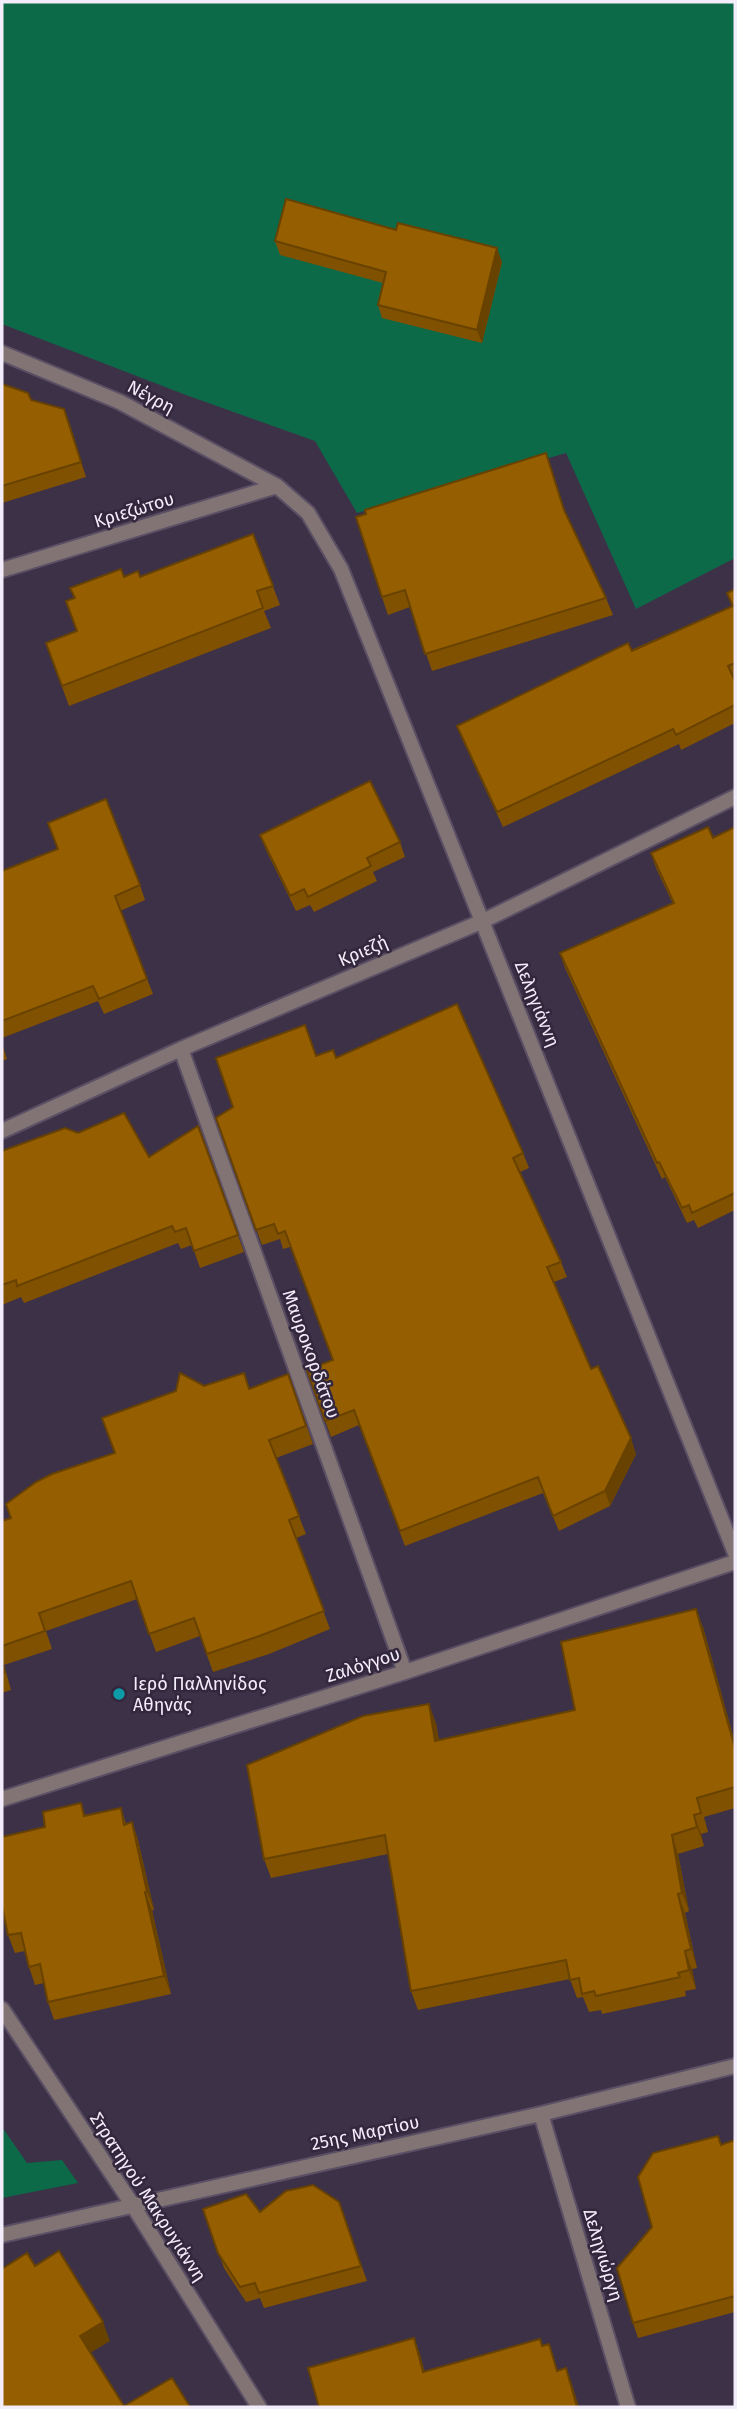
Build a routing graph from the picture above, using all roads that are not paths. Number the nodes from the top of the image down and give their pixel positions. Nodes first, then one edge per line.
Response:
1 (2, 353) edge
2 (277, 486) junction
3 (2, 570) edge
4 (735, 797) edge
5 (483, 921) junction
6 (181, 1049) junction
7 (2, 1130) edge
8 (735, 1553) edge
9 (735, 1562) edge
10 (405, 1672) junction
11 (2, 1799) edge
12 (2, 2009) edge
13 (735, 2066) edge
14 (541, 2114) junction
15 (132, 2204) junction
16 (2, 2235) edge
17 (259, 2407) edge
18 (628, 2407) edge

1 - 2 street, Νέγρη
2 - 3 street, Κριεζώτου
2 - 5 street, Δεληγιάννη
4 - 5 street, Κριεζή
5 - 6 street, Κριεζή
5 - 8 street, Δεληγιάννη
6 - 7 street, Κριεζή
6 - 10 street, Μαυροκορδάτου
9 - 10 street, Ζαλόγγου
10 - 11 street, Ζαλόγγου
12 - 15 street, Στρατηγού Μακρυγιάννη
13 - 14 street, 25ης Μαρτίου
14 - 15 street, 25ης Μαρτίου
14 - 18 street, Δεληγιώργη
15 - 16 street, 25ης Μαρτίου
15 - 17 street, Στρατηγού Μακρυγιάννη

